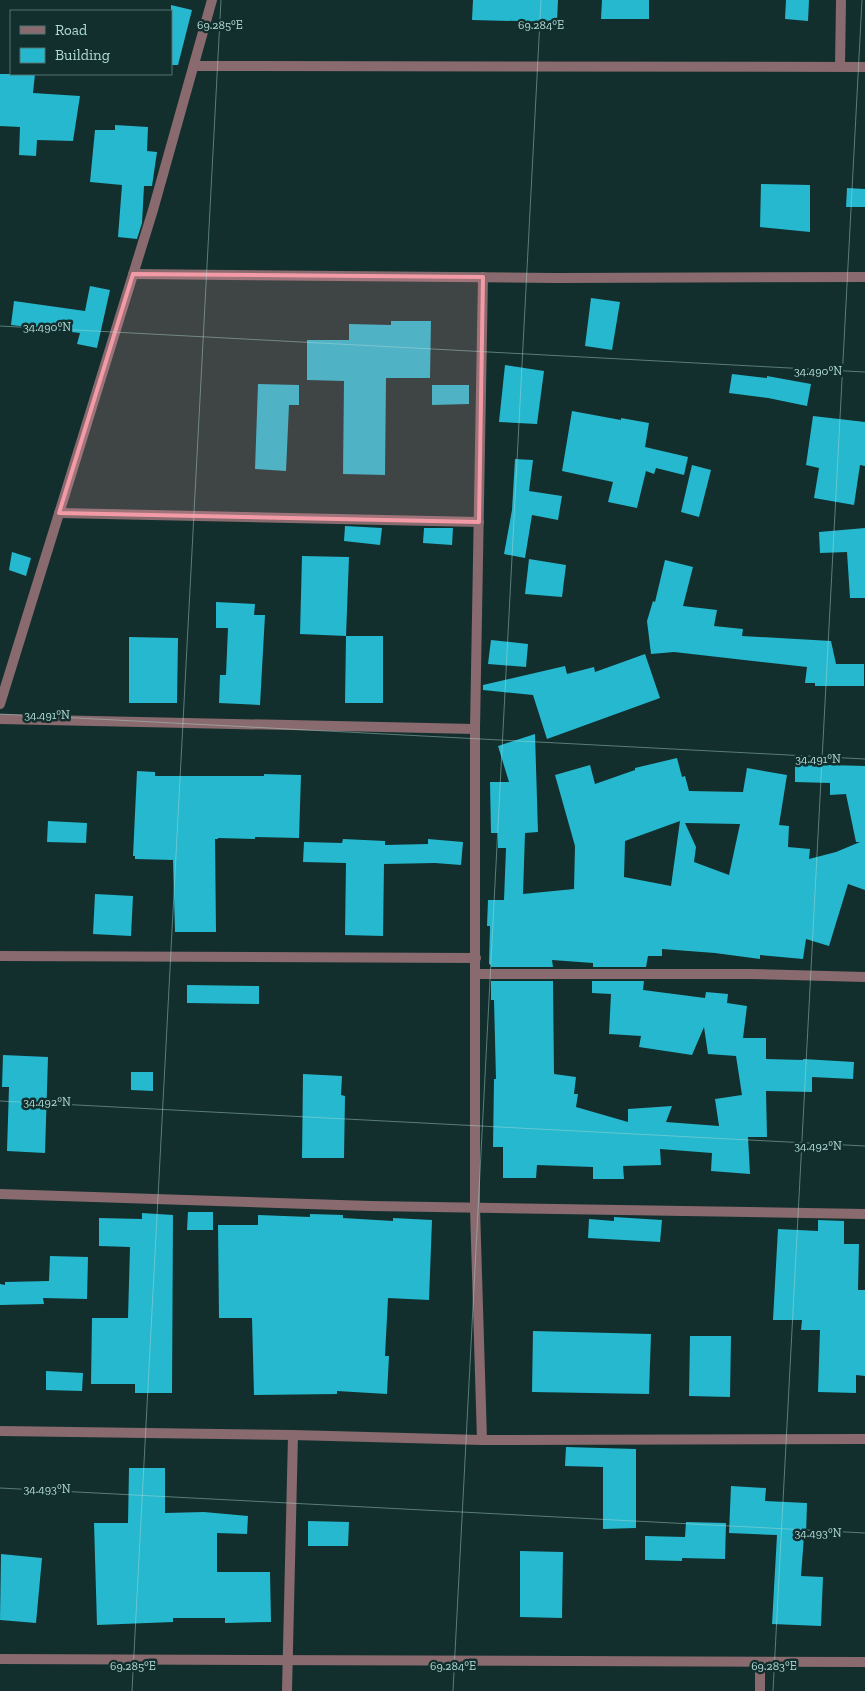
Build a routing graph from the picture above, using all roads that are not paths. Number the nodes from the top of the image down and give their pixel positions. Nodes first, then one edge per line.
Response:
1 (212, 0) edge
2 (841, 0) edge
3 (194, 66) junction
4 (840, 67) junction
5 (865, 67) edge
6 (133, 274) junction
7 (483, 277) junction
8 (865, 277) edge
9 (59, 513) junction
10 (478, 522) junction
11 (0, 704) edge
12 (0, 719) edge
13 (475, 729) junction
14 (0, 956) edge
15 (476, 958) junction
16 (476, 974) junction
17 (865, 977) edge
18 (0, 1194) edge
19 (475, 1208) junction
20 (865, 1214) edge
21 (0, 1431) edge
22 (293, 1435) junction
23 (865, 1439) edge
24 (482, 1440) junction
25 (288, 1659) junction
26 (0, 1660) edge
27 (760, 1662) junction
28 (865, 1662) edge
29 (287, 1691) edge
30 (760, 1691) edge

1 - 3 street
2 - 4 street
3 - 4 street
3 - 6 street
4 - 5 street
6 - 7 street
6 - 9 street
7 - 8 street
7 - 10 street
9 - 10 street
9 - 11 street
10 - 13 street
12 - 13 street
13 - 15 street
14 - 15 street
15 - 16 street
16 - 17 street
16 - 19 street
18 - 19 street
19 - 20 street
19 - 24 street
21 - 22 street
22 - 24 street
22 - 25 street
23 - 24 street
25 - 26 street
25 - 27 street
25 - 29 street
27 - 28 street
27 - 30 street

